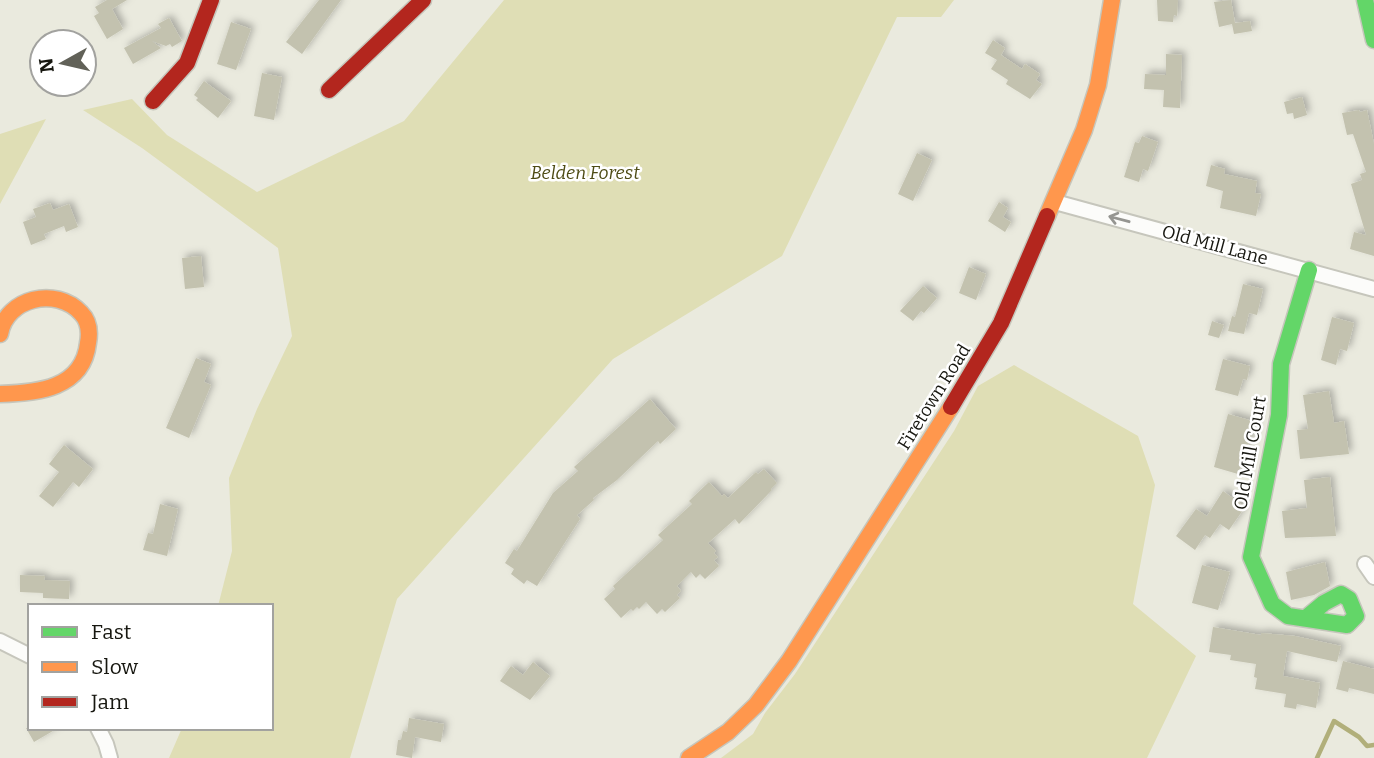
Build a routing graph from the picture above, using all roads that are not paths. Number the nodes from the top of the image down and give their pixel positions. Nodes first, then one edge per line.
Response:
1 (211, 0) edge
2 (423, 0) edge
3 (1112, 0) edge
4 (1365, 0) edge
5 (1374, 40) edge
6 (329, 90) dead end
7 (153, 101) dead end
8 (1055, 202) junction
9 (1309, 270) junction
10 (1374, 289) edge
11 (0, 334) edge
12 (0, 394) edge
13 (1306, 618) dead end
14 (0, 641) edge
15 (28, 655) edge
16 (99, 730) edge
17 (110, 758) edge
18 (689, 758) edge

1 - 7 street
2 - 6 street
3 - 8 street, Firetown Road
4 - 5 street
9 -> 8 street, Old Mill Lane
8 - 18 street, Firetown Road
9 - 10 street, Old Mill Lane
9 - 13 street, Old Mill Court
11 - 12 street
14 - 15 street
16 - 17 street

